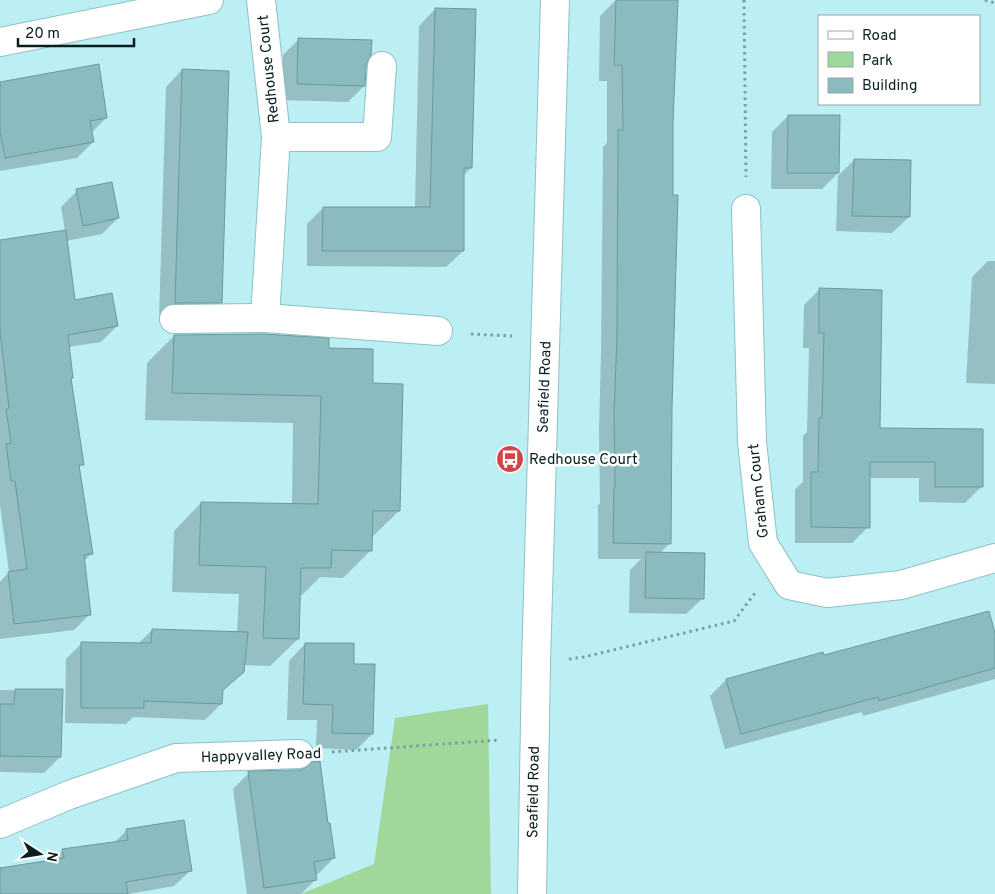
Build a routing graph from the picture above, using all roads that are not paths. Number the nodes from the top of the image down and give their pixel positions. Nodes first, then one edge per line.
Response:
1 (209, 0) edge
2 (261, 0) edge
3 (555, 0) edge
4 (0, 42) edge
5 (382, 66) dead end
6 (276, 137) junction
7 (746, 209) road end
8 (265, 318) junction
9 (174, 319) dead end
10 (438, 331) road end
11 (995, 558) edge
12 (299, 754) road end
13 (0, 824) edge
14 (532, 894) edge

1 - 4 street
2 - 6 street, Redhouse Court
3 - 14 street, Seafield Road
5 - 6 street, Redhouse Court
6 - 8 street, Redhouse Court
7 - 11 street, Graham Court
8 - 9 street
8 - 10 street
12 - 13 street, Happyvalley Road

